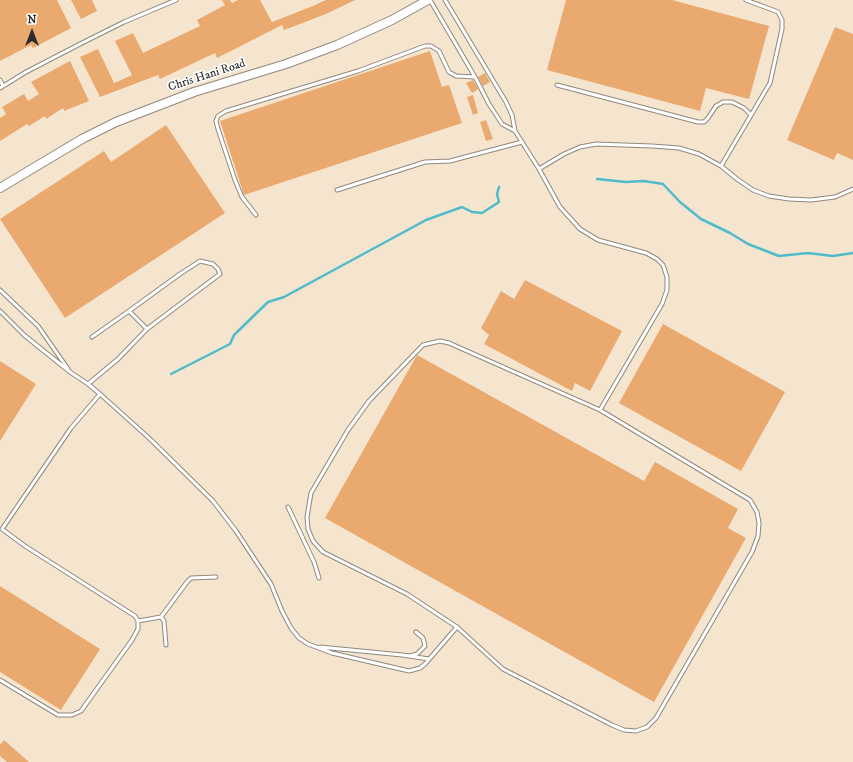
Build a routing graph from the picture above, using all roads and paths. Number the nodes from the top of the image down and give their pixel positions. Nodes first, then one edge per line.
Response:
1 (176, 0) edge
2 (429, 0) edge
3 (446, 0) edge
4 (746, 0) edge
5 (475, 77) junction
6 (0, 80) edge
7 (557, 85) dead end
8 (1, 87) edge
9 (751, 115) junction
10 (515, 131) junction
11 (522, 142) junction
12 (721, 166) junction
13 (539, 169) junction
14 (0, 188) edge
15 (853, 189) edge
16 (337, 190) dead end
17 (256, 215) dead end
18 (0, 290) edge
19 (0, 311) edge
20 (129, 311) junction
21 (147, 329) junction
22 (92, 337) dead end
23 (70, 372) junction
24 (88, 384) junction
25 (100, 394) junction
26 (600, 410) junction
27 (288, 507) dead end
28 (1, 530) edge
29 (216, 577) dead end
30 (319, 578) dead end
31 (161, 617) junction
32 (138, 621) junction
33 (457, 627) junction
34 (416, 632) dead end
35 (166, 645) dead end
36 (314, 646) junction
37 (409, 656) junction
38 (430, 659) junction
39 (0, 680) edge

1 - 8 lane
2 - 5 lane
2 - 14 street, Chris Hani Road
3 - 10 lane
4 - 9 lane
5 - 10 lane
5 - 17 lane
6 - 8 lane
7 - 9 lane
9 - 12 lane
10 - 11 lane
11 - 13 lane
11 - 16 lane
12 - 13 lane
12 - 15 lane
13 - 26 lane
18 - 23 lane
19 - 23 lane
20 - 21 lane
20 - 21 lane
20 - 22 lane
21 - 24 lane
23 - 24 lane
24 - 25 lane
25 - 28 lane
25 - 36 lane
26 - 33 lane
26 - 33 lane
27 - 30 lane
28 - 32 lane
29 - 31 lane
31 - 32 lane
31 - 35 lane
32 - 39 lane
33 - 38 lane
34 - 37 lane
36 - 37 lane
36 - 38 lane
37 - 38 lane

